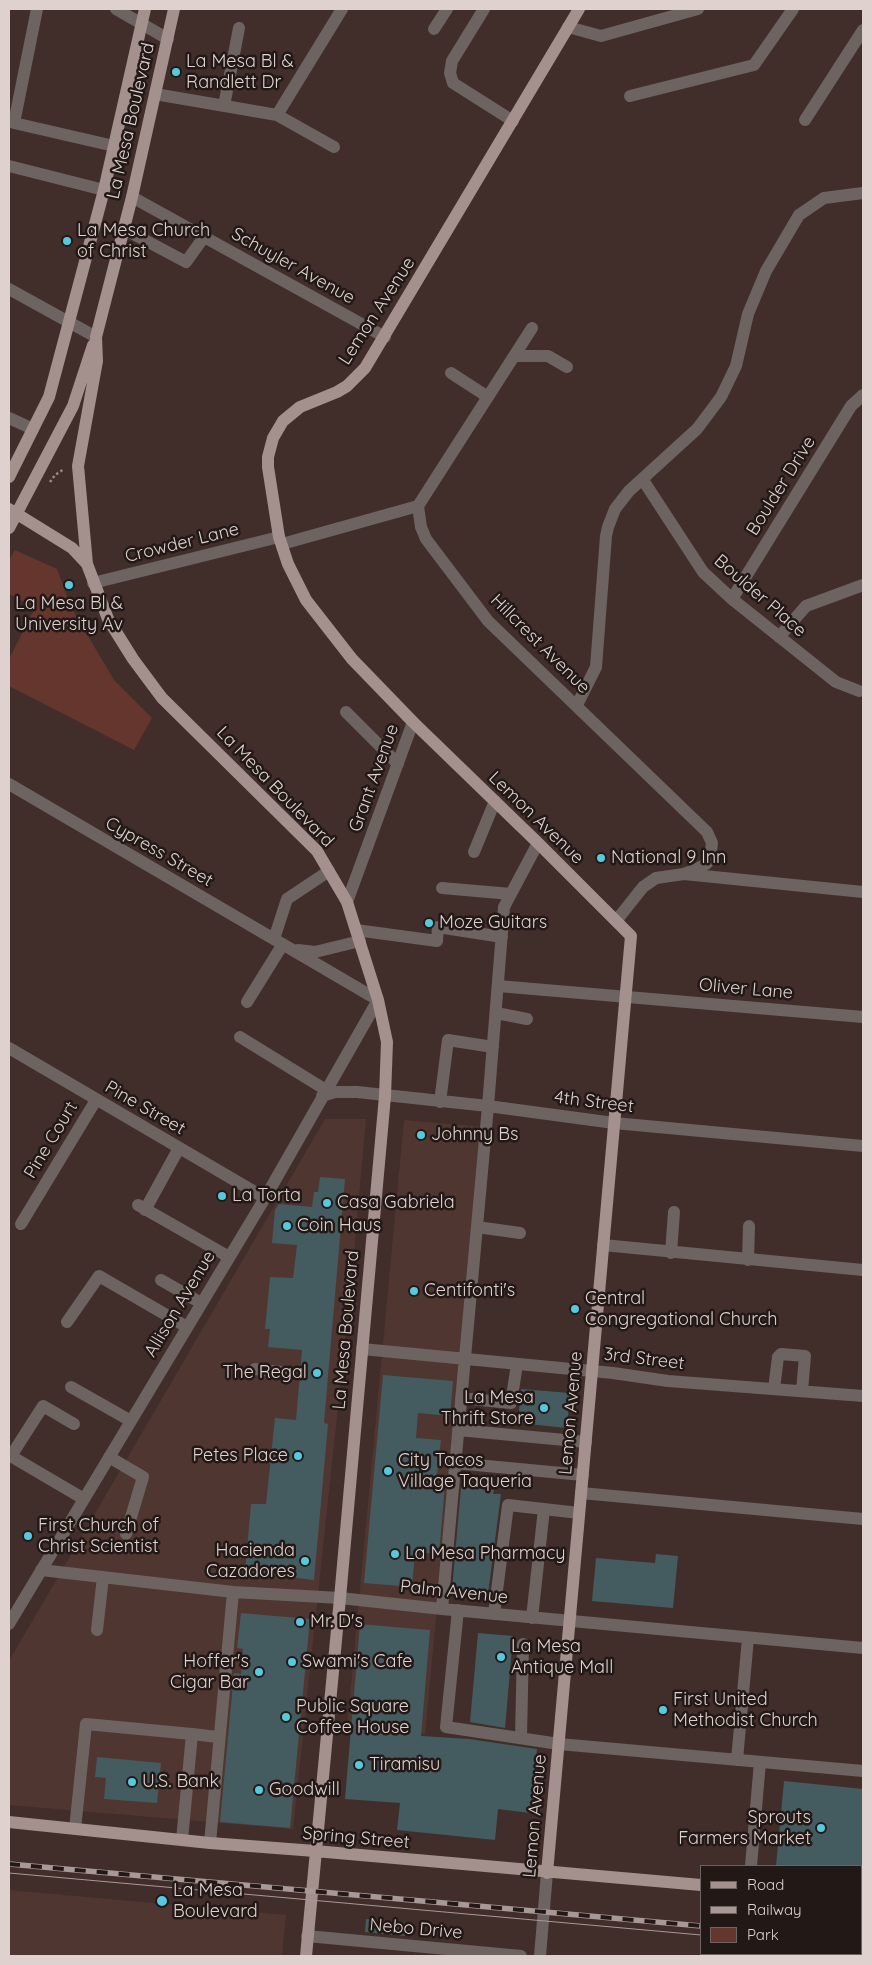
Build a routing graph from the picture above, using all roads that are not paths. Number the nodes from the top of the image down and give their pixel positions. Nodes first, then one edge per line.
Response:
1 (37, 9) edge
2 (116, 9) edge
3 (145, 9) edge
4 (174, 9) edge
5 (342, 9) edge
6 (447, 9) edge
7 (484, 9) edge
8 (579, 9) edge
9 (698, 9) edge
10 (793, 9) edge
11 (142, 24) junction
12 (239, 28) dead end
13 (568, 28) junction
14 (434, 29) dead end
15 (863, 30) edge
16 (168, 39) junction
17 (155, 94) junction
18 (630, 96) dead end
19 (224, 106) junction
20 (277, 115) junction
21 (805, 120) dead end
22 (512, 121) junction
23 (114, 146) junction
24 (334, 147) dead end
25 (9, 166) edge
26 (104, 190) junction
27 (863, 193) edge
28 (132, 197) junction
29 (124, 230) junction
30 (204, 237) junction
31 (9, 289) edge
32 (69, 322) junction
33 (532, 328) dead end
34 (96, 337) junction
35 (385, 337) junction
36 (514, 356) junction
37 (566, 367) dead end
38 (452, 373) dead end
39 (863, 395) edge
40 (488, 397) junction
41 (9, 418) edge
42 (33, 429) junction
43 (9, 477) edge
44 (643, 480) junction
45 (418, 506) junction
46 (13, 512) edge
47 (9, 528) edge
48 (280, 541) junction
49 (87, 564) junction
50 (93, 584) junction
51 (863, 585) edge
52 (732, 599) junction
53 (779, 637) junction
54 (859, 691) dead end
55 (577, 705) junction
56 (346, 712) dead end
57 (413, 722) junction
58 (398, 764) junction
59 (9, 784) edge
60 (495, 801) junction
61 (538, 843) junction
62 (474, 852) dead end
63 (329, 871) junction
64 (684, 874) junction
65 (442, 888) dead end
66 (863, 892) edge
67 (510, 894) junction
68 (348, 902) junction
69 (616, 921) junction
70 (358, 936) junction
71 (502, 937) junction
72 (282, 944) junction
73 (498, 986) junction
74 (625, 996) junction
75 (378, 1000) junction
76 (246, 1002) dead end
77 (496, 1013) junction
78 (863, 1017) edge
79 (527, 1019) dead end
80 (240, 1037) dead end
81 (493, 1047) junction
82 (9, 1048) edge
83 (324, 1093) junction
84 (385, 1096) junction
85 (96, 1100) junction
86 (440, 1102) junction
87 (488, 1106) junction
88 (614, 1123) junction
89 (863, 1146) edge
90 (179, 1148) junction
91 (265, 1198) junction
92 (674, 1212) dead end
93 (21, 1224) dead end
94 (749, 1226) dead end
95 (477, 1227) junction
96 (520, 1233) dead end
97 (603, 1245) junction
98 (671, 1253) junction
99 (230, 1257) junction
100 (748, 1260) junction
101 (863, 1270) edge
102 (161, 1280) dead end
103 (201, 1303) junction
104 (68, 1322) dead end
105 (187, 1326) junction
106 (362, 1349) junction
107 (465, 1359) junction
108 (517, 1364) junction
109 (255, 1369) dead end
110 (592, 1371) junction
111 (281, 1372) dead end
112 (72, 1387) dead end
113 (774, 1389) junction
114 (802, 1391) junction
115 (863, 1396) edge
116 (461, 1398) junction
117 (131, 1421) junction
118 (74, 1424) dead end
119 (458, 1430) junction
120 (586, 1442) junction
121 (10, 1456) edge
122 (109, 1457) junction
123 (455, 1463) junction
124 (583, 1475) junction
125 (581, 1493) junction
126 (84, 1499) junction
127 (544, 1509) junction
128 (580, 1513) junction
129 (863, 1520) edge
130 (126, 1534) dead end
131 (41, 1570) junction
132 (103, 1577) junction
133 (233, 1592) junction
134 (340, 1598) junction
135 (442, 1609) junction
136 (458, 1610) junction
137 (494, 1614) junction
138 (532, 1618) junction
139 (570, 1621) junction
140 (9, 1624) edge
141 (97, 1630) dead end
142 (748, 1638) junction
143 (523, 1644) dead end
144 (863, 1648) edge
145 (192, 1734) junction
146 (218, 1737) junction
147 (521, 1738) junction
148 (559, 1744) junction
149 (737, 1760) junction
150 (760, 1762) junction
151 (863, 1771) edge
152 (9, 1822) edge
153 (75, 1829) junction
154 (182, 1840) junction
155 (210, 1843) junction
156 (315, 1851) junction
157 (751, 1865) edge
158 (547, 1873) junction
159 (700, 1885) edge
160 (307, 1936) junction
161 (306, 1956) edge
162 (521, 1956) edge
163 (540, 1956) edge

1 - 23 street
2 - 11 street
3 - 11 main road, La Mesa Boulevard
4 - 16 main road, La Mesa Boulevard
5 - 20 street
6 - 14 street
7 - 22 street
8 - 13 main road, Lemon Avenue
9 - 13 street
10 - 18 street
11 - 16 street
11 - 23 main road, La Mesa Boulevard
12 - 19 street
13 - 22 main road, Lemon Avenue
15 - 21 street
16 - 17 main road, La Mesa Boulevard
17 - 19 street
17 - 28 main road, La Mesa Boulevard
19 - 20 street
20 - 24 street
22 - 35 main road, Lemon Avenue
23 - 26 main road, La Mesa Boulevard
25 - 26 street
26 - 32 main road, La Mesa Boulevard
27 - 44 street
28 - 29 main road, La Mesa Boulevard
28 - 30 street, Schuyler Avenue
29 - 30 street
29 - 34 main road, La Mesa Boulevard
30 - 35 street, Schuyler Avenue
31 - 32 street
32 - 34 street
32 - 42 main road, La Mesa Boulevard
33 - 36 street
34 - 46 main road
34 - 49 main road, La Mesa Boulevard
35 - 48 main road, Lemon Avenue
36 - 37 street
36 - 40 street
38 - 40 street
39 - 52 street, Boulder Drive
40 - 45 street
41 - 42 street
42 - 43 main road, La Mesa Boulevard
44 - 52 street, Boulder Place
44 - 55 street
45 - 48 street, Crowder Lane
45 - 55 street, Hillcrest Avenue
46 - 47 main road
46 - 49 main road, La Mesa Boulevard
48 - 50 street, Crowder Lane
48 - 57 main road, Lemon Avenue
49 - 50 main road, La Mesa Boulevard
50 - 63 main road, La Mesa Boulevard
51 - 53 street
52 - 53 street, Boulder Place
53 - 54 street, Boulder Place
55 - 64 street, Hillcrest Avenue
56 - 58 street
57 - 58 street, Grant Avenue
57 - 60 main road, Lemon Avenue
58 - 68 street, Grant Avenue
59 - 72 street, Cypress Street
60 - 61 main road, Lemon Avenue
60 - 62 street
61 - 67 street
61 - 69 main road, Lemon Avenue
63 - 68 main road, La Mesa Boulevard
63 - 72 street
64 - 66 street, Hillcrest Avenue
64 - 69 street, Hillcrest Avenue
65 - 67 street
67 - 71 street
68 - 70 main road, La Mesa Boulevard
69 - 74 main road, Lemon Avenue
70 - 71 street
70 - 72 street, Cypress Street
70 - 75 main road, La Mesa Boulevard
71 - 73 street
72 - 75 street, Cypress Street
72 - 76 street
73 - 74 street, Oliver Lane
73 - 77 street
74 - 78 street, Oliver Lane
74 - 88 main road, Lemon Avenue
75 - 83 street, Allison Avenue
75 - 84 main road, La Mesa Boulevard
77 - 79 street
77 - 81 street
80 - 83 street
81 - 86 street
81 - 87 street
82 - 85 street, Pine Street
83 - 84 street, 4th Street
83 - 91 street, Allison Avenue
84 - 86 street, 4th Street
84 - 106 main road, La Mesa Boulevard
85 - 90 street, Pine Street
85 - 93 street, Pine Court
86 - 87 street, 4th Street
87 - 88 street, 4th Street
87 - 95 street
88 - 89 street, 4th Street
88 - 97 main road, Lemon Avenue
90 - 91 street, Pine Street
90 - 99 street
91 - 99 street, Allison Avenue
92 - 98 street
94 - 100 street
95 - 96 street
95 - 107 street
97 - 98 street
97 - 110 main road, Lemon Avenue
98 - 100 street
99 - 103 street, Allison Avenue
100 - 101 street
102 - 103 street
103 - 105 street, Allison Avenue
104 - 105 street
105 - 117 street, Allison Avenue
106 - 107 street, 3rd Street
106 - 134 main road, La Mesa Boulevard
107 - 108 street, 3rd Street
107 - 116 street
108 - 110 street, 3rd Street
108 - 116 street
109 - 111 street
110 - 113 street, 3rd Street
110 - 120 main road, Lemon Avenue
112 - 117 street
113 - 114 street, 3rd Street
113 - 114 street
114 - 115 street, 3rd Street
116 - 119 street
117 - 122 street, Allison Avenue
118 - 121 street
119 - 120 street
119 - 123 street
120 - 124 main road, Lemon Avenue
121 - 126 street
122 - 126 street, Allison Avenue
122 - 130 street
123 - 124 street
123 - 135 street
124 - 125 main road, Lemon Avenue
125 - 128 main road, Lemon Avenue
125 - 129 street
126 - 131 street, Allison Avenue
127 - 128 street
127 - 137 street
127 - 138 street
128 - 139 main road, Lemon Avenue
131 - 132 street, Palm Avenue
131 - 140 street, Allison Avenue
132 - 133 street, Palm Avenue
132 - 141 street
133 - 134 street, Palm Avenue
133 - 146 street
134 - 135 street, Palm Avenue
134 - 156 main road, La Mesa Boulevard
135 - 136 street, Palm Avenue
136 - 137 street, Palm Avenue
136 - 147 street
137 - 138 street, Palm Avenue
138 - 139 street, Palm Avenue
139 - 142 street, Palm Avenue
139 - 148 main road, Lemon Avenue
142 - 144 street, Palm Avenue
142 - 149 street
143 - 147 street
145 - 146 street
145 - 153 street
145 - 154 street
146 - 155 street
147 - 148 street
148 - 149 street
148 - 158 main road, Lemon Avenue
149 - 150 street
150 - 151 street
150 - 157 street
152 - 153 main road, Spring Street
153 - 154 main road, Spring Street
154 - 155 main road, Spring Street
155 - 156 main road, Spring Street
156 - 158 main road, Spring Street
156 - 160 main road, La Mesa Boulevard
158 - 159 main road, Spring Street
158 - 163 street, Lemon Avenue
160 - 161 main road, La Mesa Boulevard
160 - 162 street, Nebo Drive

